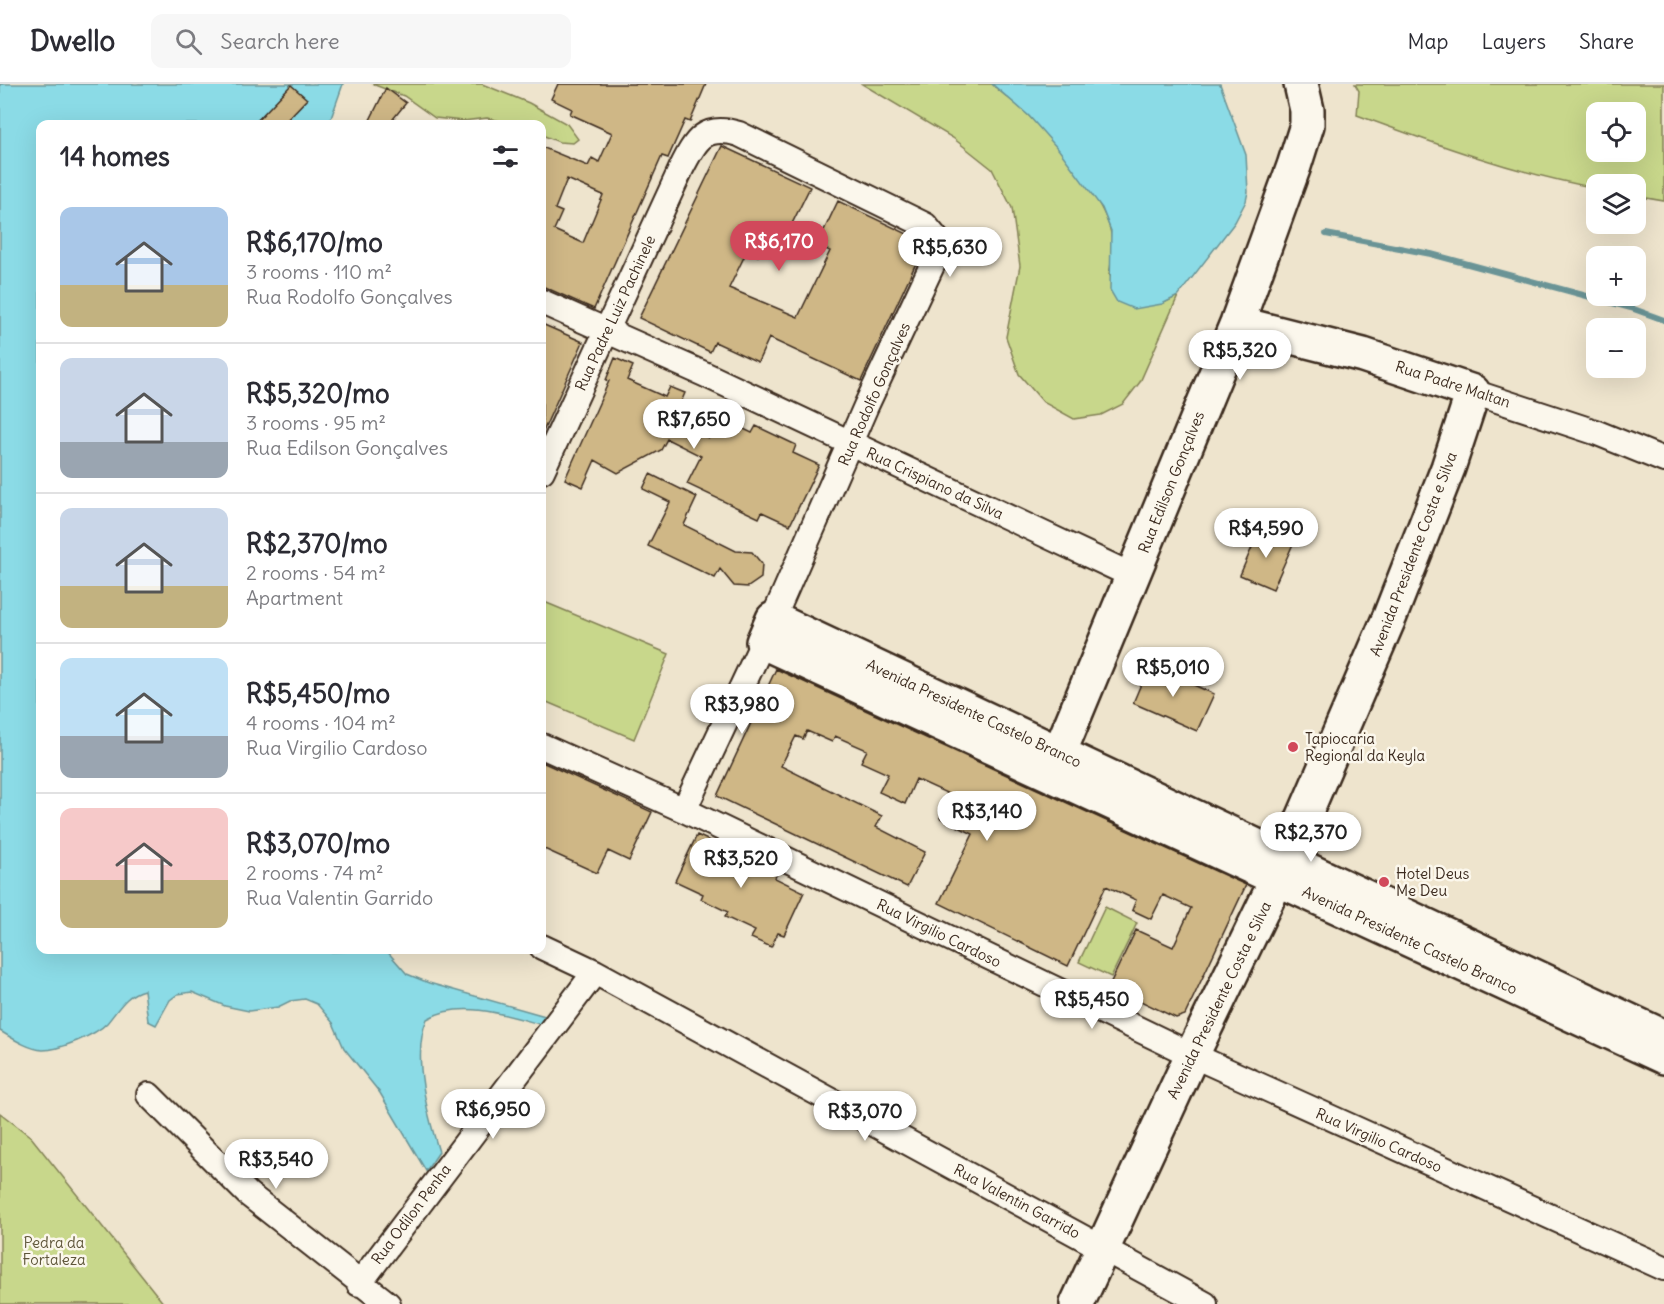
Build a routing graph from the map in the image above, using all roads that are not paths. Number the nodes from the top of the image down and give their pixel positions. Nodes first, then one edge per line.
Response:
1 (1301, 84) edge
2 (688, 154) joint
3 (546, 304) edge
4 (1237, 323) junction
5 (607, 331) junction
6 (1473, 392) junction
7 (851, 444) junction
8 (1664, 460) edge
9 (546, 462) edge
10 (1133, 576) junction
11 (768, 631) junction
12 (546, 748) edge
13 (1055, 764) junction
14 (684, 810) junction
15 (1281, 869) junction
16 (546, 949) edge
17 (595, 972) junction
18 (1664, 1037) edge
19 (1192, 1055) junction
20 (1664, 1057) edge
21 (149, 1095) dead end
22 (1104, 1248) junction
23 (1664, 1268) edge
24 (358, 1284) junction
25 (388, 1304) edge
26 (1077, 1304) edge
27 (1205, 1304) edge

1 - 4 street, Rua Edilson Gonçalves
2 - 5 street, Rua Padre Luiz Pachinele
2 - 7 street, Rua Rodolfo Gonçalves
3 - 5 street, Rua Crispiano da Silva
4 - 6 street, Rua Padre Maltan
4 - 10 street, Rua Edilson Gonçalves
5 - 7 street, Rua Crispiano da Silva
5 - 9 street, Rua Padre Luiz Pachinele
6 - 8 street, Rua Padre Maltan
6 - 15 street, Avenida Presidente Costa e Silva
7 - 10 street, Rua Crispiano da Silva
7 - 11 street, Rua Rodolfo Gonçalves
10 - 13 street, Rua Edilson Gonçalves
11 - 13 street, Avenida Presidente Castelo Branco
11 - 14 street, Rua Rodolfo Gonçalves
12 - 14 street, Rua Virgilio Cardoso
13 - 15 street, Avenida Presidente Castelo Branco
14 - 19 street, Rua Virgilio Cardoso
15 - 18 street, Avenida Presidente Castelo Branco
15 - 19 street, Avenida Presidente Costa e Silva
15 - 20 street, Avenida Presidente Castelo Branco
16 - 17 street, Rua Valentin Garrido
17 - 22 street, Rua Valentin Garrido
17 - 24 street, Rua Odilon Penha
19 - 22 street, Avenida Presidente Costa e Silva
19 - 23 street, Rua Virgilio Cardoso
21 - 24 street
22 - 26 street, Avenida Presidente Costa e Silva
22 - 27 street, Rua Valentin Garrido
24 - 25 street

